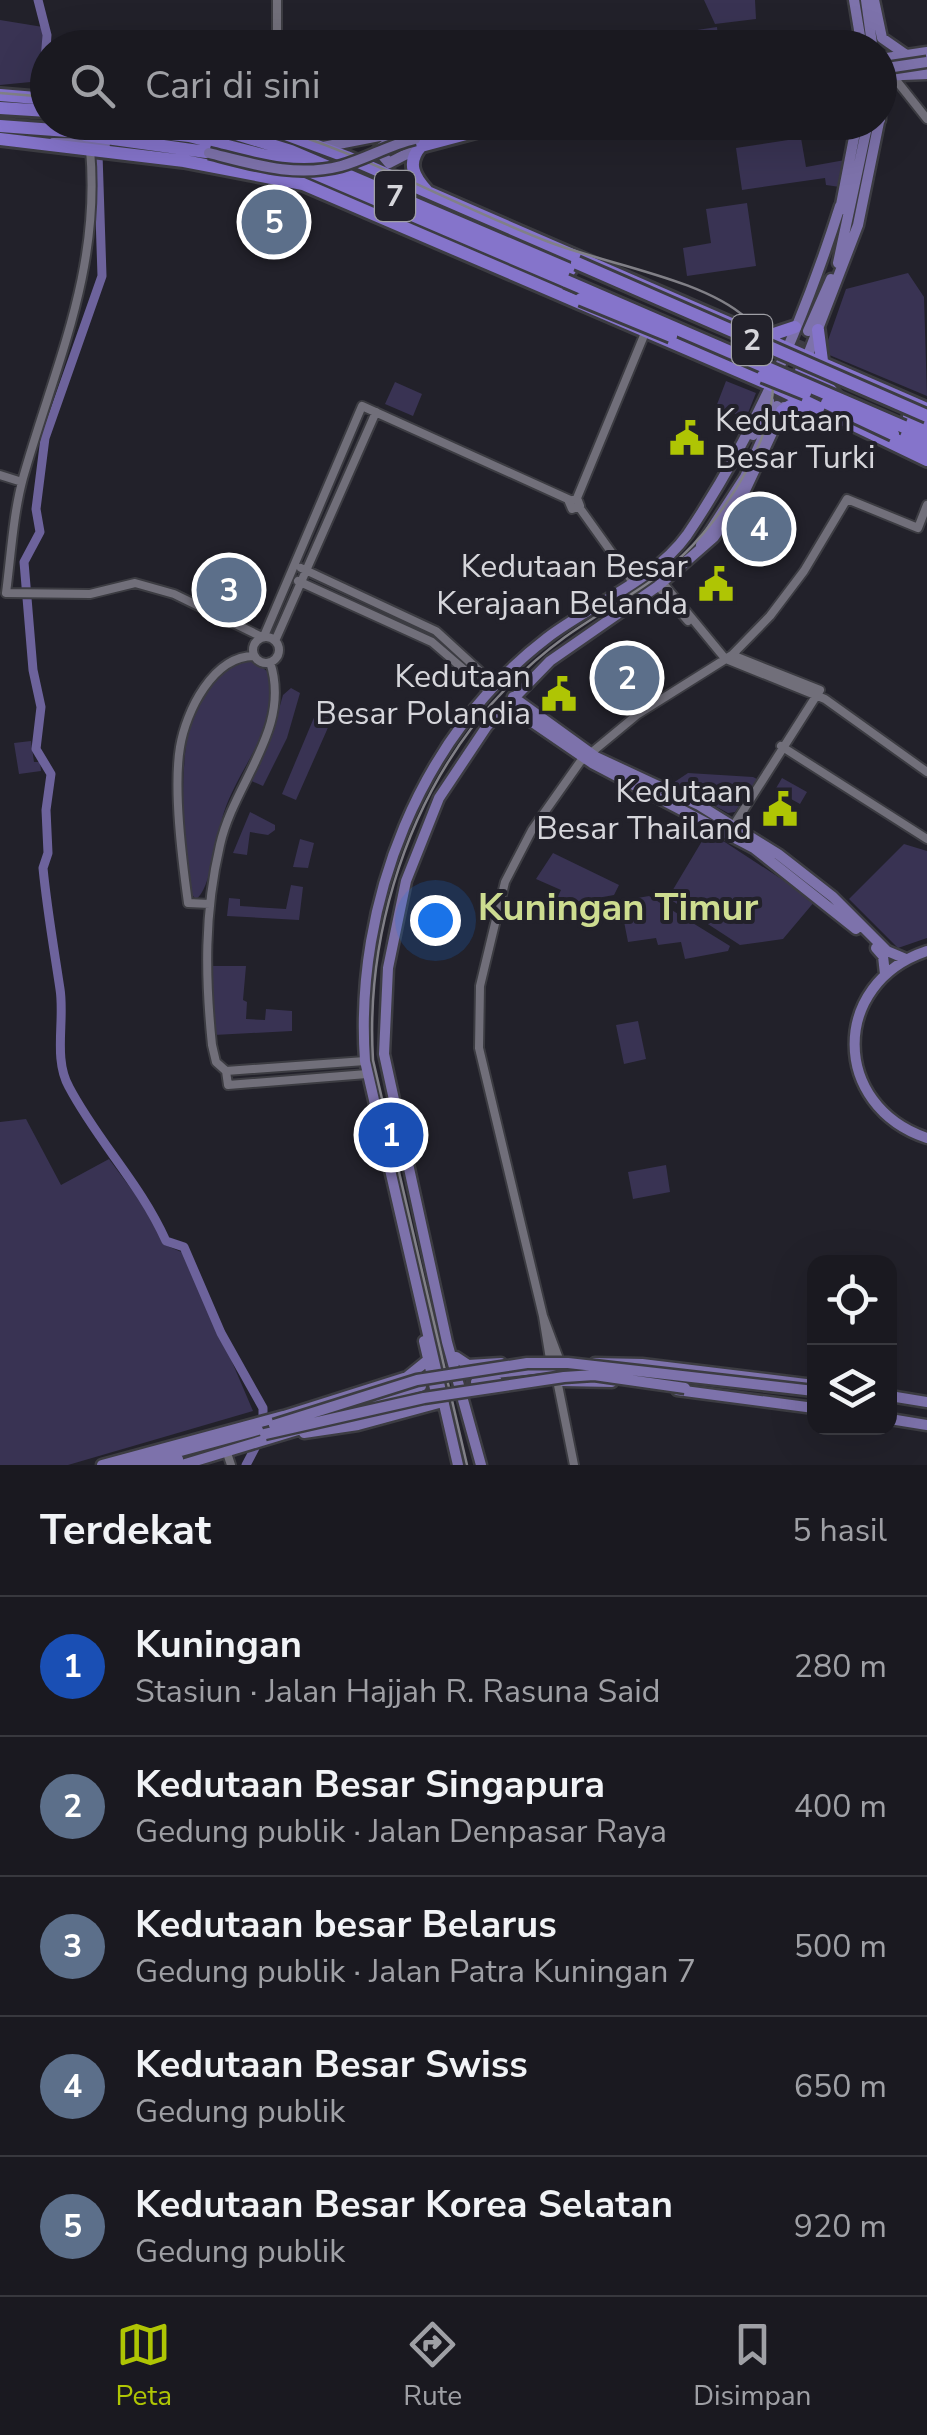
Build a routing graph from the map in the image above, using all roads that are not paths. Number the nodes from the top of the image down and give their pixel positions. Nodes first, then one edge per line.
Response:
1 (277, 0) edge
2 (864, 0) edge
3 (277, 30) edge
4 (865, 30) edge
5 (878, 30) edge
6 (897, 50) edge
7 (902, 55) junction
8 (927, 57) edge
9 (897, 58) edge
10 (897, 60) edge
11 (897, 63) edge
12 (927, 74) edge
13 (897, 75) edge
14 (899, 79) junction
15 (0, 95) edge
16 (30, 98) edge
17 (0, 108) edge
18 (30, 110) edge
19 (0, 118) edge
20 (927, 119) edge
21 (30, 120) edge
22 (0, 126) edge
23 (30, 127) edge
24 (0, 138) edge
25 (136, 140) edge
26 (168, 140) edge
27 (205, 140) edge
28 (254, 140) edge
29 (283, 140) edge
30 (309, 140) edge
31 (364, 140) edge
32 (391, 140) edge
33 (414, 140) edge
34 (443, 140) edge
35 (864, 140) edge
36 (865, 140) edge
37 (867, 140) edge
38 (52, 144) junction
39 (421, 146) junction
40 (322, 147) junction
41 (90, 149) junction
42 (207, 153) junction
43 (303, 184) junction
44 (428, 195) junction
45 (544, 246) junction
46 (571, 271) junction
47 (552, 290) junction
48 (698, 308) junction
49 (805, 330) junction
50 (646, 333) junction
51 (766, 336) junction
52 (677, 346) junction
53 (787, 346) junction
54 (808, 355) junction
55 (823, 362) junction
56 (801, 371) junction
57 (876, 386) junction
58 (902, 398) junction
59 (777, 399) junction
60 (376, 412) junction
61 (927, 412) edge
62 (927, 425) edge
63 (854, 426) junction
64 (897, 429) junction
65 (927, 438) edge
66 (927, 449) edge
67 (927, 460) edge
68 (0, 475) edge
69 (22, 482) junction
70 (575, 502) junction
71 (927, 504) edge
72 (299, 567) junction
73 (289, 578) junction
74 (632, 581) junction
75 (299, 582) junction
76 (660, 584) junction
77 (263, 637) junction
78 (274, 642) junction
79 (254, 656) junction
80 (725, 657) junction
81 (270, 662) junction
82 (493, 689) junction
83 (820, 695) junction
84 (509, 701) junction
85 (783, 748) junction
86 (586, 755) junction
87 (927, 772) edge
88 (736, 826) junction
89 (927, 839) edge
90 (390, 862) junction
91 (410, 868) junction
92 (210, 904) junction
93 (927, 951) edge
94 (906, 959) junction
95 (885, 974) junction
96 (365, 1061) junction
97 (226, 1071) junction
98 (366, 1074) junction
99 (927, 1138) edge
100 (424, 1238) junction
101 (405, 1240) junction
102 (414, 1280) junction
103 (440, 1308) junction
104 (456, 1357) junction
105 (554, 1359) junction
106 (428, 1360) junction
107 (612, 1362) junction
108 (408, 1377) junction
109 (477, 1378) junction
110 (558, 1380) junction
111 (612, 1382) junction
112 (807, 1387) edge
113 (807, 1387) edge
114 (897, 1400) edge
115 (439, 1403) junction
116 (468, 1404) junction
117 (807, 1404) edge
118 (807, 1404) edge
119 (927, 1404) edge
120 (422, 1407) junction
121 (283, 1416) junction
122 (897, 1417) edge
123 (927, 1422) edge
124 (298, 1433) junction
125 (474, 1440) junction
126 (227, 1453) junction
127 (481, 1463) edge
128 (102, 1465) edge
129 (129, 1465) edge
130 (156, 1465) edge
131 (182, 1465) edge
132 (231, 1465) edge
133 (459, 1465) edge
134 (574, 1465) edge

1 - 3 street
2 - 4 main road
2 - 5 main road
6 - 7 main road
7 - 8 main road
7 - 9 main road
7 - 10 main road
8 - 11 main road, bridge
12 - 14 main road
13 - 14 main road
14 - 20 street
15 - 16 highway
17 - 18 highway
19 - 21 highway
22 - 23 highway
24 - 38 highway, 2
25 - 42 highway
26 - 43 highway
27 - 46 highway, 7
28 - 46 highway, 7
29 - 44 highway
30 - 40 highway, 2
31 - 40 main road
32 - 39 main road
33 - 42 main road, bridge
34 - 39 highway
35 - 49 main road
36 - 49 main road
37 - 49 main road
38 - 41 highway, 2
38 - 42 main road
39 - 44 highway
40 - 44 highway, 2
41 - 43 highway, 2
41 - 69 street
43 - 47 highway, 2
44 - 45 highway, 2
45 - 46 highway, 2
45 - 48 highway, 2
46 - 61 highway, 2, bridge
46 - 64 highway, 7
47 - 50 highway, 2
47 - 64 highway, 2, bridge
48 - 51 highway, 2
48 - 52 highway
49 - 51 highway
49 - 53 main road
49 - 54 main road
49 - 55 highway
50 - 52 highway, 2
50 - 70 street
51 - 53 highway, 2
52 - 59 highway, 2
53 - 54 highway, 2
53 - 59 main road
54 - 55 highway, 2
54 - 56 main road
55 - 57 highway, 2
56 - 59 main road
56 - 63 highway
57 - 58 highway, 2
57 - 63 highway
58 - 61 highway, 2
58 - 64 highway
59 - 63 highway, 2
59 - 74 main road
59 - 76 main road
60 - 70 street
60 - 72 street
60 - 72 street
62 - 64 highway, 7
63 - 64 highway, 2
64 - 65 highway, 7
64 - 66 highway, 2
64 - 67 highway, 2
68 - 69 street
69 - 77 street
70 - 74 street
71 - 80 street
72 - 73 street
72 - 75 street
72 - 82 street
73 - 75 street
73 - 77 street
74 - 82 main road
75 - 78 street
75 - 82 street
76 - 80 street
76 - 84 main road
77 - 78 street
77 - 79 street
78 - 81 street
79 - 81 street
79 - 92 street
80 - 83 street
80 - 86 street
81 - 92 street
82 - 90 main road
83 - 85 street
83 - 87 street
84 - 86 main road
84 - 91 main road
85 - 88 street
85 - 89 street
86 - 88 main road
86 - 95 main road
86 - 105 street
88 - 94 main road
90 - 91 main road
90 - 96 main road
91 - 100 main road
92 - 97 street
93 - 94 main road
94 - 95 main road
95 - 99 main road
96 - 97 street
96 - 98 main road
97 - 98 street
98 - 101 main road
100 - 101 main road
100 - 103 main road
101 - 102 main road
102 - 106 main road
102 - 133 main road
103 - 104 main road
103 - 125 main road
104 - 109 main road
104 - 116 main road
105 - 107 main road
105 - 109 main road
106 - 108 main road
106 - 115 main road
107 - 109 main road
107 - 112 main road
108 - 120 main road
108 - 121 main road
109 - 110 main road
109 - 111 main road
109 - 116 main road
110 - 111 main road
110 - 134 street
111 - 117 main road
113 - 129 main road, bridge
114 - 119 main road
115 - 120 main road
115 - 133 main road
116 - 125 main road
118 - 130 main road, bridge
120 - 124 main road
121 - 124 main road
121 - 128 main road
122 - 123 main road
124 - 126 main road
125 - 127 main road
126 - 131 main road
126 - 132 street
127 - 133 main road

